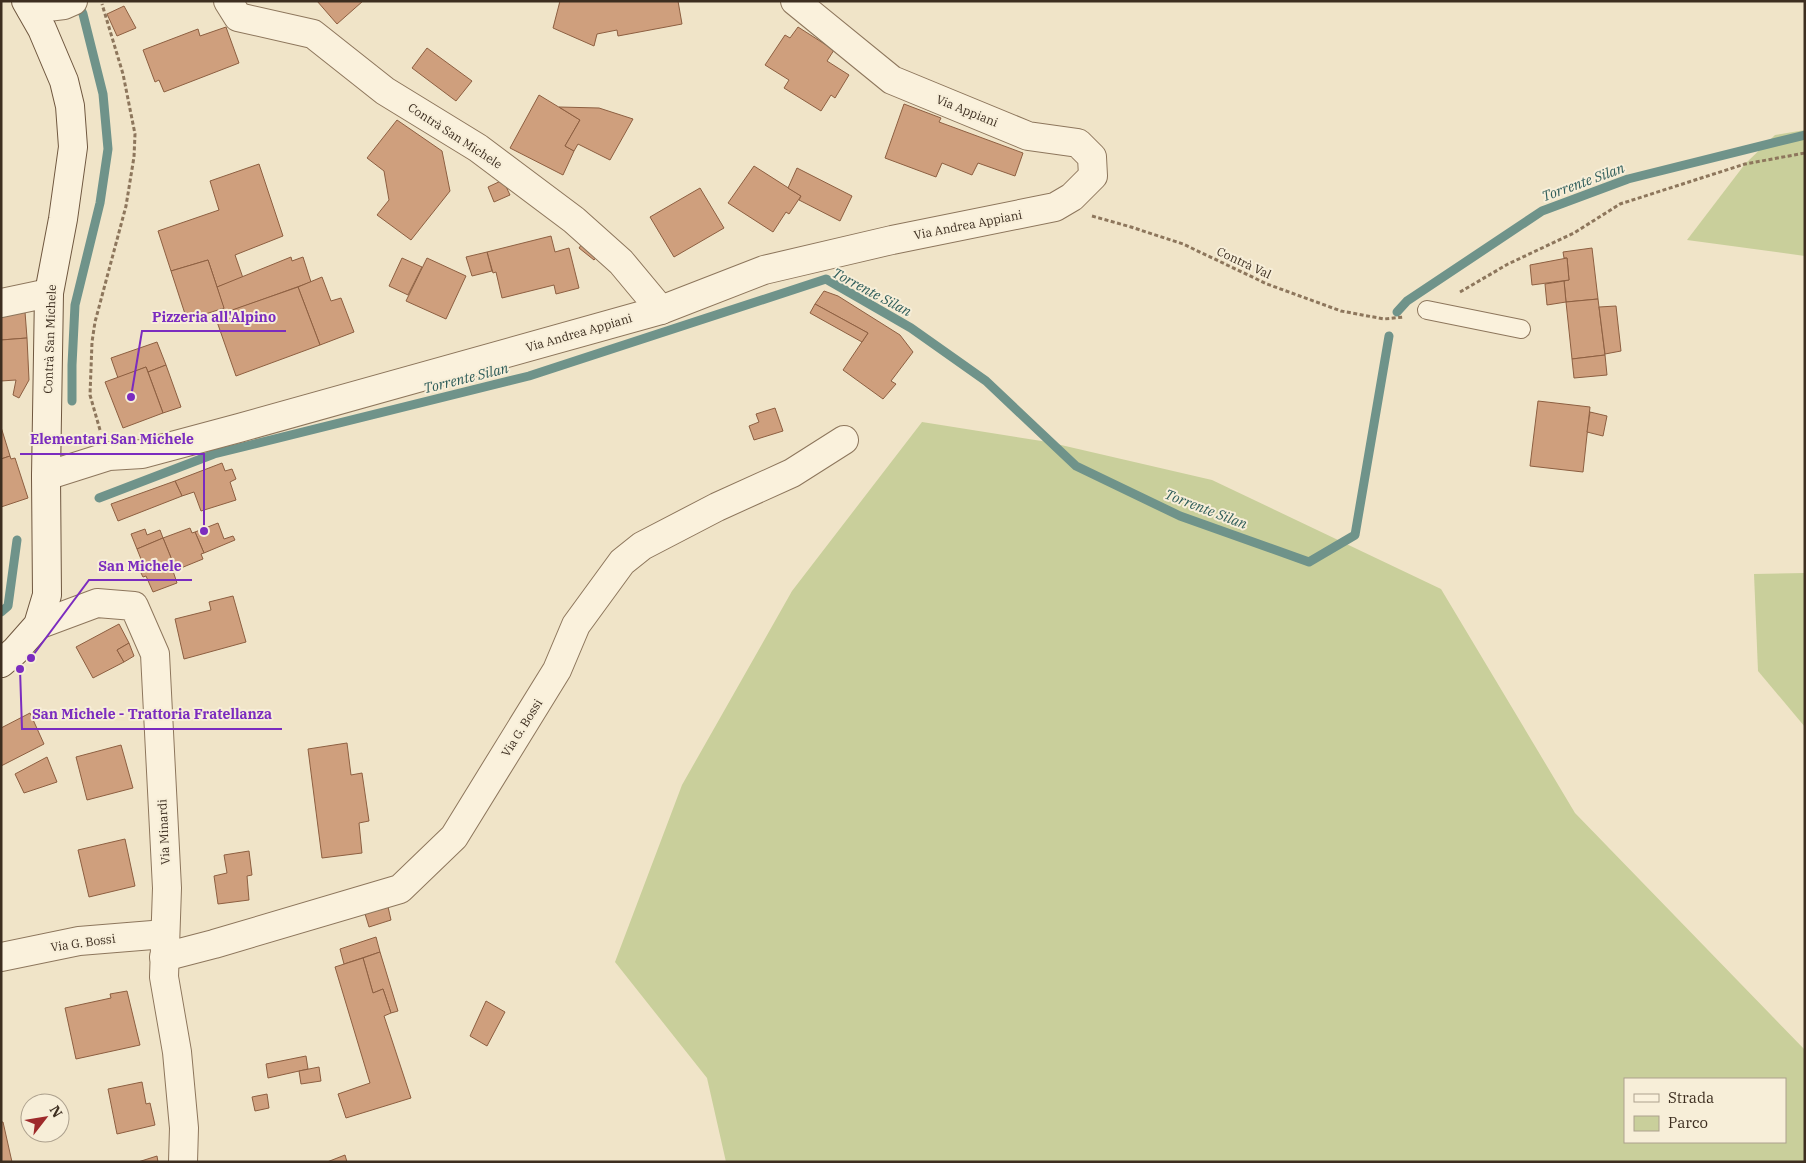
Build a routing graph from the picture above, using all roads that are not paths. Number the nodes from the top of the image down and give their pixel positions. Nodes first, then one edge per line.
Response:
1 (228, 1) edge
2 (795, 1) edge
3 (68, 3) edge
4 (31, 4) edge
5 (1055, 207) joint
6 (49, 293) junction
7 (1, 303) edge
8 (661, 310) junction
9 (1427, 310) road end
10 (1521, 329) dead end
11 (844, 440) dead end
12 (46, 476) junction
13 (38, 625) junction
14 (1, 663) edge
15 (165, 945) junction
16 (1, 957) edge
17 (183, 1162) edge

1 - 8 street, Contrà San Michele
2 - 5 street, Via Appiani
3 - 4 street, Contrà San Michele
4 - 6 street, Contrà San Michele
5 - 8 street, Via Andrea Appiani
6 - 7 street
6 - 12 street, Contrà San Michele
8 - 12 street, Via Andrea Appiani
9 - 10 lane
11 - 15 street, Via G. Bossi
12 - 13 street, Contrà San Michele
13 - 14 street, Contrà San Michele
13 - 15 street, Via Minardi
15 - 16 street, Via G. Bossi
15 - 17 street, Via Minardi

